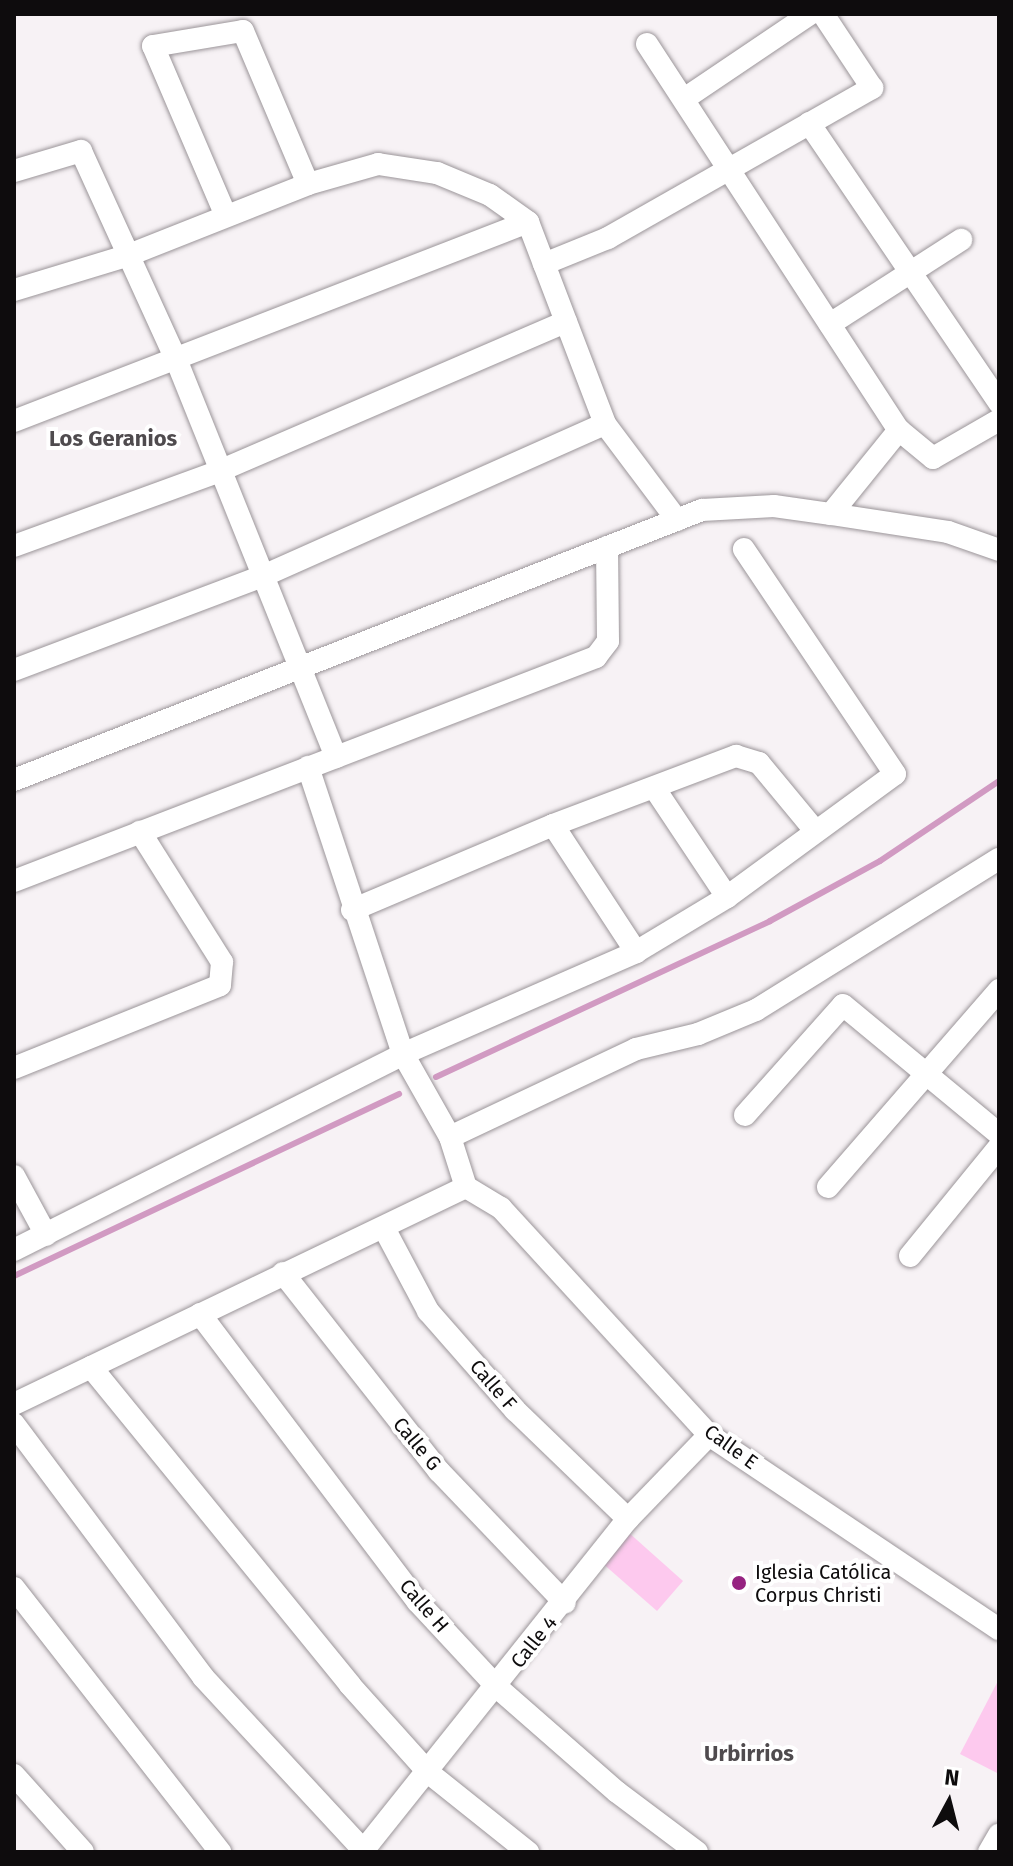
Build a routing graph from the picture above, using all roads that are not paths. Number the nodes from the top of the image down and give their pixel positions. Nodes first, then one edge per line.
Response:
1 (810, 14) edge
2 (823, 14) edge
3 (647, 44) dead end
4 (684, 99) junction
5 (809, 123) junction
6 (730, 168) junction
7 (14, 171) edge
8 (308, 184) junction
9 (226, 216) junction
10 (528, 222) junction
11 (961, 240) dead end
12 (129, 255) junction
13 (544, 264) junction
14 (910, 272) junction
15 (14, 290) edge
16 (566, 322) junction
17 (830, 324) junction
18 (176, 359) junction
19 (999, 403) edge
20 (999, 420) edge
21 (14, 421) edge
22 (605, 424) junction
23 (899, 430) junction
24 (217, 472) junction
25 (831, 514) junction
26 (677, 520) junction
27 (14, 546) edge
28 (607, 547) junction
29 (744, 549) dead end
30 (999, 550) edge
31 (263, 576) junction
32 (298, 668) junction
33 (14, 670) edge
34 (336, 757) junction
35 (308, 767) junction
36 (14, 780) edge
37 (655, 789) junction
38 (553, 825) junction
39 (140, 832) junction
40 (816, 832) junction
41 (999, 859) edge
42 (15, 877) edge
43 (727, 897) junction
44 (352, 910) junction
45 (636, 952) junction
46 (999, 990) edge
47 (403, 1054) junction
48 (14, 1068) edge
49 (924, 1072) junction
50 (745, 1115) dead end
51 (999, 1134) edge
52 (450, 1137) junction
53 (999, 1147) edge
54 (14, 1176) edge
55 (466, 1187) junction
56 (828, 1187) dead end
57 (385, 1230) junction
58 (46, 1235) junction
59 (14, 1250) edge
60 (910, 1256) dead end
61 (283, 1273) junction
62 (200, 1314) junction
63 (91, 1367) junction
64 (14, 1404) edge
65 (14, 1424) edge
66 (709, 1435) junction
67 (628, 1519) junction
68 (14, 1588) edge
69 (565, 1603) junction
70 (999, 1629) edge
71 (498, 1688) junction
72 (429, 1773) junction
73 (14, 1775) edge
74 (999, 1835) edge
75 (83, 1852) edge
76 (220, 1852) edge
77 (363, 1852) edge
78 (528, 1852) edge
79 (697, 1852) edge
80 (989, 1852) edge

1 - 4 street
2 - 5 street
3 - 4 street
4 - 6 street
5 - 6 street
5 - 14 street
6 - 13 street
6 - 17 street
7 - 12 street
8 - 9 street
8 - 9 street
8 - 10 street
9 - 12 street
10 - 13 street
10 - 18 street
11 - 14 street
12 - 15 street
12 - 18 street
13 - 16 street
14 - 17 street
14 - 19 street
16 - 22 street
16 - 24 street
17 - 23 street
18 - 21 street
18 - 24 street
20 - 23 street
22 - 26 street
22 - 31 street
23 - 25 street
24 - 27 street
24 - 31 street
25 - 26 street
25 - 30 street
26 - 28 street
28 - 32 street
28 - 34 street
29 - 40 street
31 - 32 street
31 - 33 street
32 - 34 street
32 - 36 street
34 - 35 street
35 - 39 street
35 - 44 street
37 - 38 street
37 - 40 street
37 - 43 street
38 - 44 street
38 - 45 street
39 - 42 street
39 - 48 street
40 - 43 street
41 - 52 street
43 - 45 street
44 - 47 street
45 - 47 street
46 - 49 street
47 - 52 street
47 - 58 street
49 - 50 street
49 - 51 street
49 - 56 street
52 - 55 street
53 - 60 street
54 - 58 street
55 - 57 street
55 - 66 street, Calle E
57 - 61 street
57 - 67 street, Calle F
58 - 59 street
61 - 62 street
61 - 69 street, Calle G
62 - 63 street
62 - 71 street, Calle H
63 - 64 street
63 - 72 street
65 - 77 street
66 - 67 street, Calle 4
66 - 70 street, Calle E
67 - 69 street, Calle 4
68 - 76 street
69 - 71 street, Calle 4
71 - 72 street, Calle 4
71 - 79 street, Calle H
72 - 77 street, Calle 4
72 - 78 street
73 - 75 street
74 - 80 street

